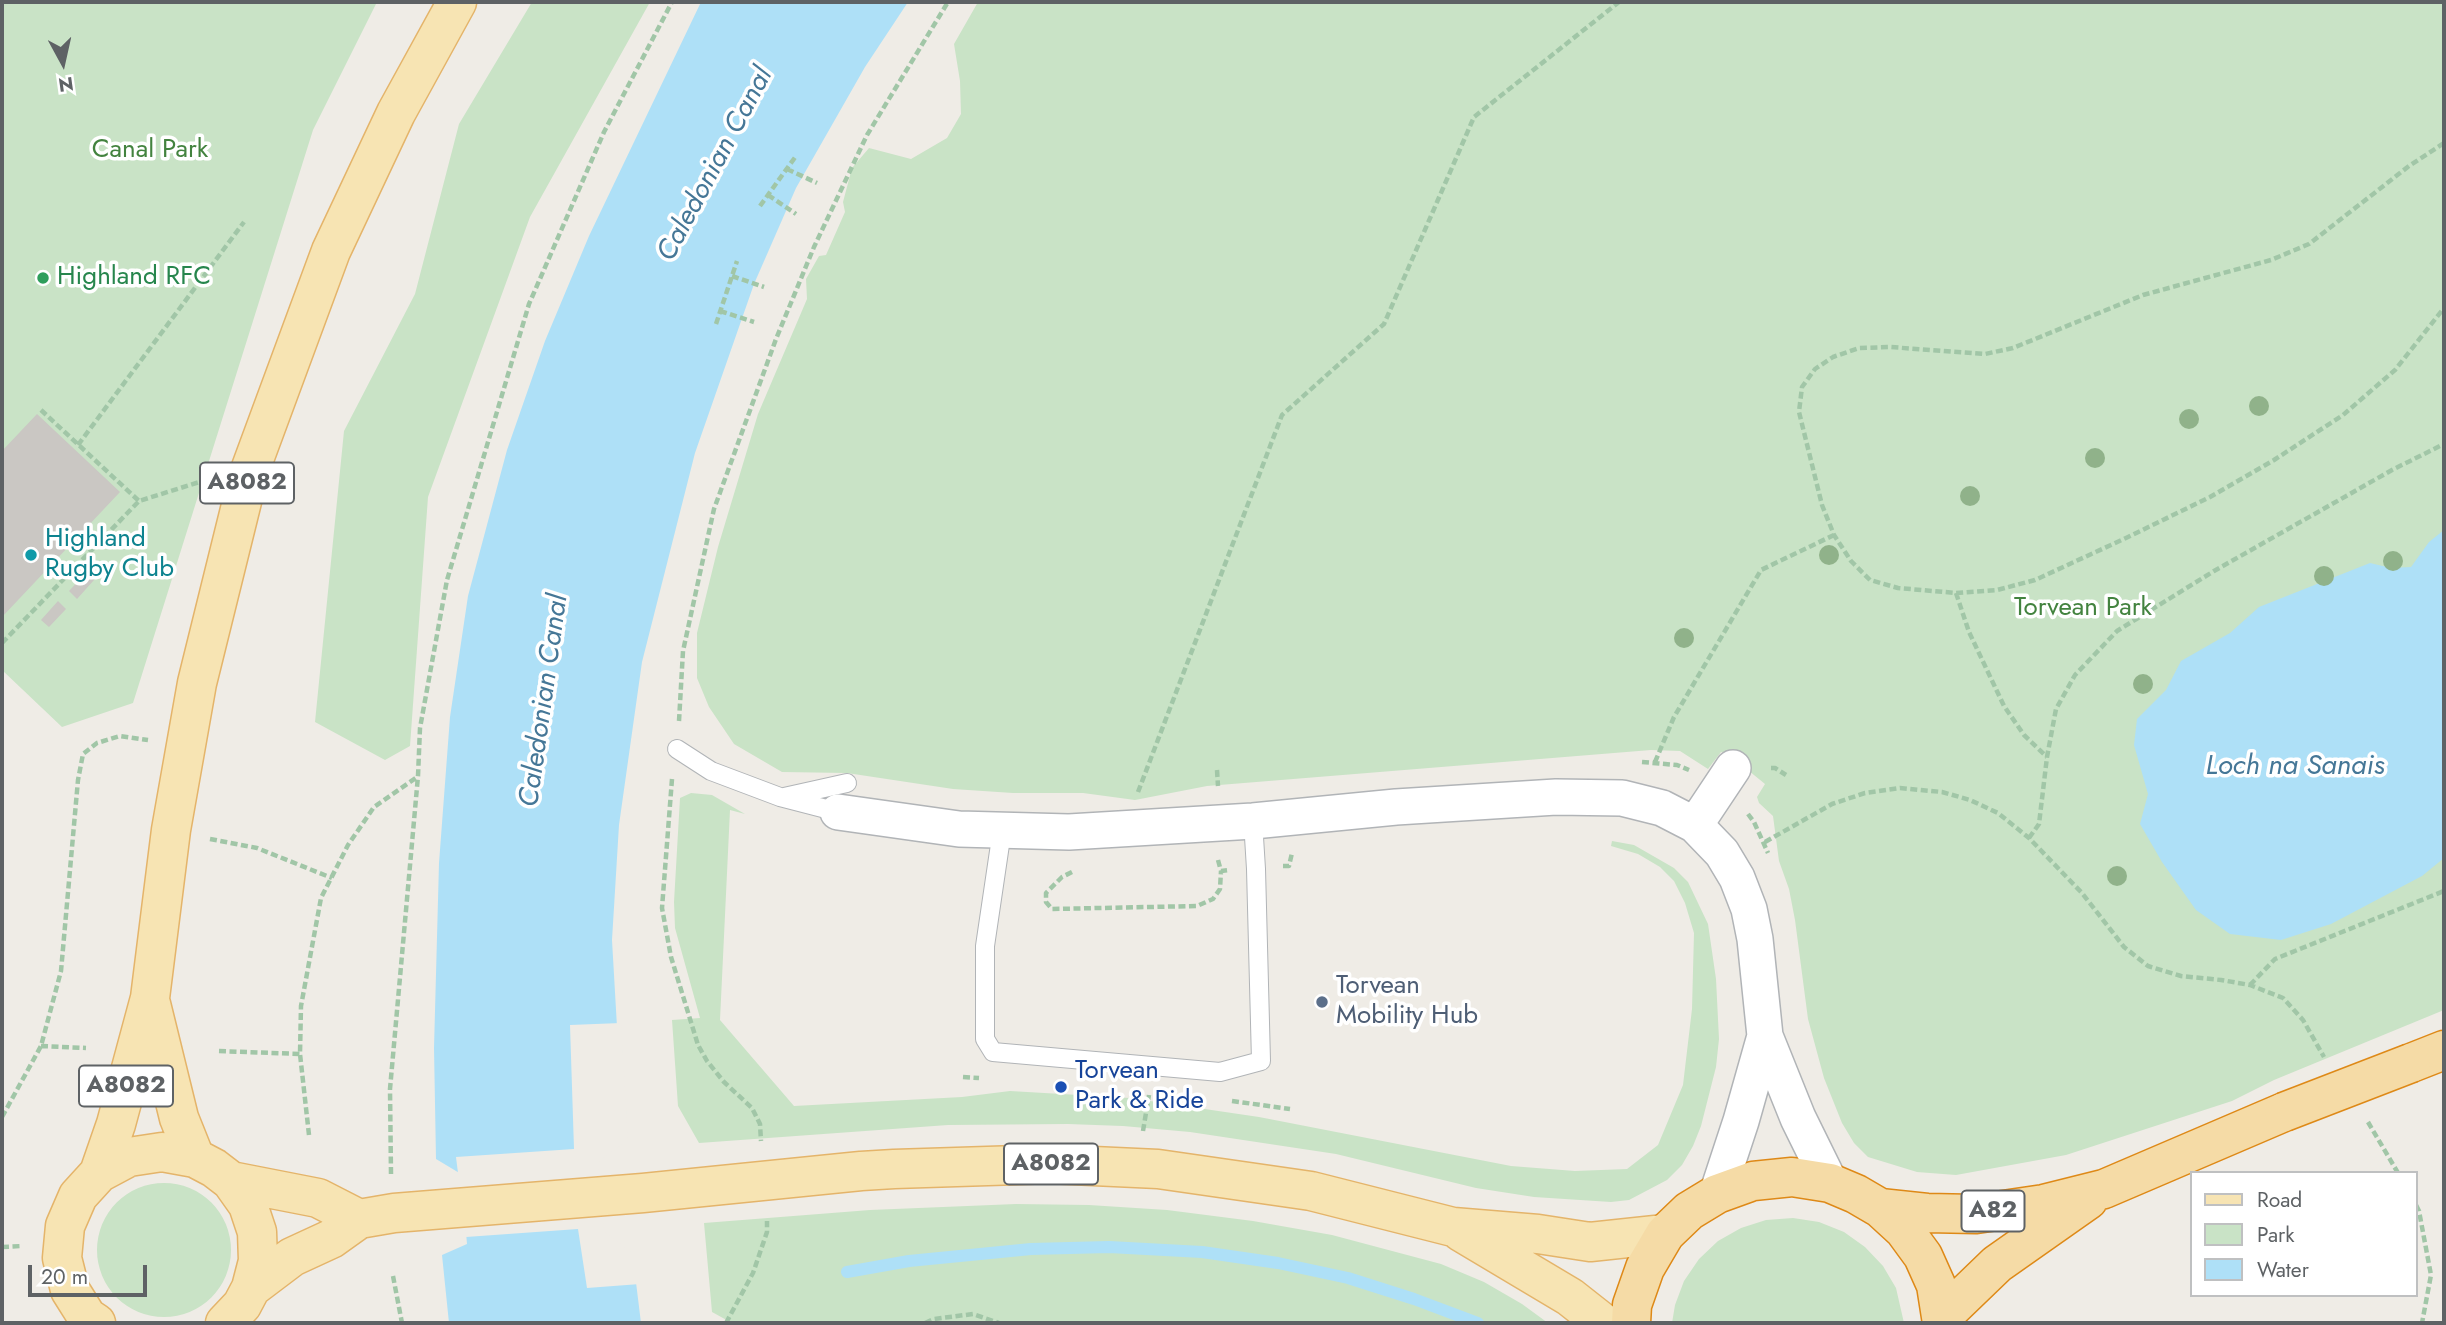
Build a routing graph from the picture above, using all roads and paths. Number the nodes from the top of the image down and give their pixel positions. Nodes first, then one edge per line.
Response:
1 (457, 2) edge
2 (672, 2) edge
3 (948, 2) edge
4 (1619, 2) edge
5 (2444, 144) edge
6 (796, 156) dead end
7 (787, 169) junction
8 (817, 183) dead end
9 (768, 194) junction
10 (760, 206) dead end
11 (796, 214) dead end
12 (244, 222) dead end
13 (737, 261) dead end
14 (732, 276) junction
15 (764, 287) dead end
16 (2444, 307) edge
17 (720, 311) junction
18 (754, 322) dead end
19 (716, 324) dead end
20 (41, 410) dead end
21 (2444, 444) edge
22 (78, 445) junction
23 (198, 481) dead end
24 (139, 501) junction
25 (1834, 535) junction
26 (1956, 593) junction
27 (2, 643) edge
28 (153, 741) dead end
29 (677, 749) junction
30 (2047, 758) junction
31 (1655, 762) dead end
32 (1733, 768) dead end
33 (418, 776) junction
34 (780, 797) junction
35 (843, 797) junction
36 (1135, 800) dead end
37 (1253, 821) junction
38 (1695, 825) junction
39 (1002, 831) junction
40 (202, 838) dead end
41 (2029, 838) junction
42 (1765, 842) dead end
43 (1293, 848) dead end
44 (1216, 855) dead end
45 (1081, 868) dead end
46 (1256, 869) junction
47 (1221, 871) junction
48 (332, 878) junction
49 (2444, 891) edge
50 (2250, 985) junction
51 (150, 998) junction
52 (1765, 1036) junction
53 (41, 1046) junction
54 (86, 1048) dead end
55 (219, 1051) dead end
56 (299, 1054) junction
57 (2427, 1056) edge
58 (2326, 1060) dead end
59 (1150, 1090) dead end
60 (2, 1117) edge
61 (2365, 1118) dead end
62 (309, 1135) dead end
63 (1142, 1136) dead end
64 (760, 1147) dead end
65 (195, 1158) junction
66 (2397, 1171) edge
67 (99, 1173) junction
68 (231, 1181) junction
69 (1830, 1183) junction
70 (2104, 1189) junction
71 (1717, 1194) junction
72 (1880, 1208) junction
73 (767, 1209) dead end
74 (2418, 1209) edge
75 (376, 1216) junction
76 (1453, 1227) junction
77 (1665, 1234) junction
78 (22, 1246) dead end
79 (2, 1247) edge
80 (393, 1276) dead end
81 (234, 1313) edge
82 (1942, 1320) edge
83 (96, 1323) edge
84 (402, 1323) edge
85 (726, 1323) edge
86 (925, 1323) edge
87 (999, 1323) edge
88 (1603, 1323) edge
89 (1631, 1323) edge
90 (2422, 1323) edge

1 - 51 main road, A8082
2 - 33 path
3 - 29 path
4 - 36 path
5 - 25 path
6 - 7 path
7 - 8 path
7 - 9 path
9 - 10 path
9 - 11 path
12 - 22 path
13 - 14 path
14 - 15 path
14 - 17 path
16 - 26 path
17 - 18 path
17 - 19 path
20 - 22 path
21 - 30 path
22 - 24 path
23 - 24 path
24 - 27 path
25 - 26 path
25 - 31 path
26 - 30 path
28 - 53 path
29 - 34 lane
29 - 64 path
30 - 41 path
32 - 38 street
33 - 48 path
33 - 75 path
34 - 35 lane
34 - 35 lane
35 - 39 street
37 - 38 street
37 - 39 street
37 - 46 lane
38 - 52 street
39 - 46 lane
40 - 48 path
41 - 42 path
41 - 50 path
43 - 46 path
44 - 47 path
45 - 47 path
46 - 47 path
48 - 56 path
49 - 50 path
50 - 58 path
51 - 65 main road, A8082
51 - 67 main road, A8082
52 - 69 street
52 - 71 street
53 - 54 path
53 - 60 path
55 - 56 path
56 - 62 path
57 - 70 highway, A82, bridge
59 - 63 path
61 - 66 path
65 - 67 main road
65 - 68 main road
67 - 83 main road
68 - 75 main road, A8082
68 - 81 main road
69 - 71 highway
69 - 72 highway
70 - 72 highway, A82
70 - 82 highway, A82
71 - 77 highway
72 - 82 highway
73 - 85 path
74 - 90 path
75 - 76 main road, A8082
75 - 81 main road
76 - 77 main road, A8082
76 - 88 main road, A8082
77 - 89 highway
78 - 79 path
80 - 84 path
86 - 87 path

